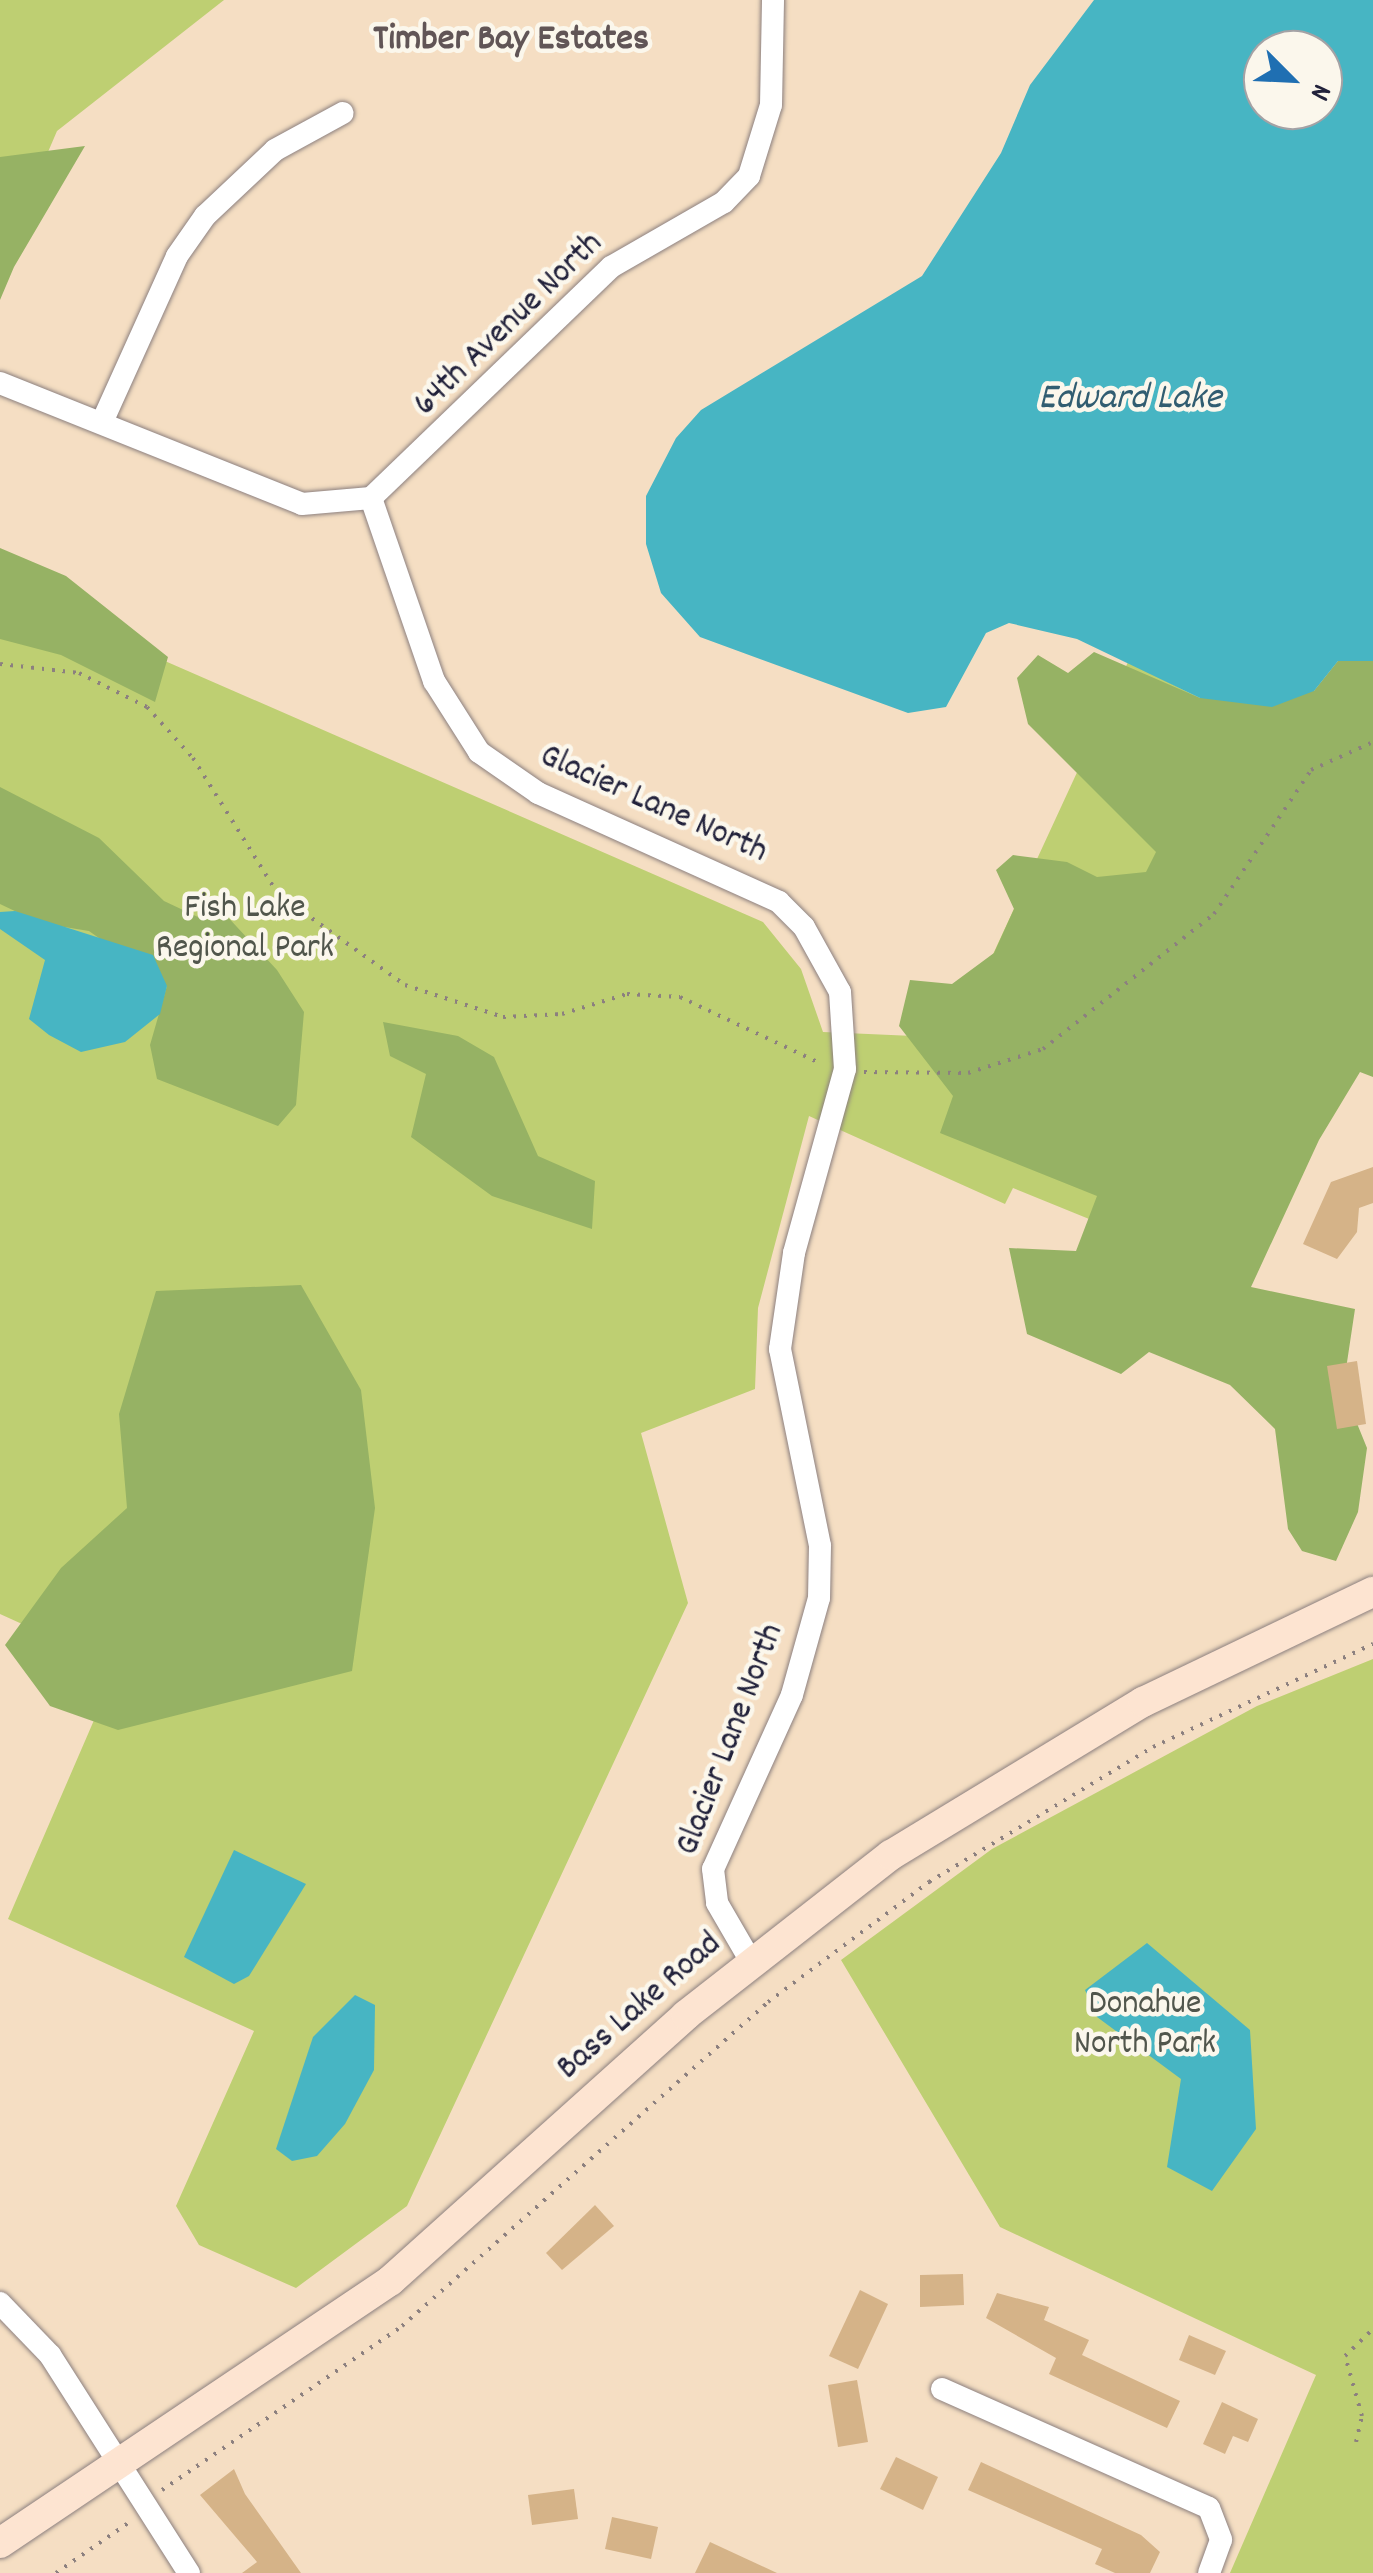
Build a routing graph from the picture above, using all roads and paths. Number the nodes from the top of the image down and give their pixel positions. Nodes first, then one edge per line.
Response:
1 (774, 0) edge
2 (343, 113) dead end
3 (0, 383) edge
4 (103, 420) junction
5 (371, 498) junction
6 (0, 664) edge
7 (1373, 742) edge
8 (831, 1068) dead end
9 (860, 1072) dead end
10 (1373, 1592) edge
11 (1373, 1644) edge
12 (750, 1960) junction
13 (0, 2303) edge
14 (1373, 2329) edge
15 (942, 2390) dead end
16 (1356, 2442) dead end
17 (122, 2465) junction
18 (146, 2506) junction
19 (0, 2544) edge
20 (56, 2573) edge
21 (189, 2573) edge
22 (1210, 2573) edge

1 - 5 street, 64th Avenue North
2 - 4 street
3 - 4 street
4 - 5 street
5 - 12 street, Glacier Lane North
6 - 8 path
7 - 9 path
10 - 12 main road, Bass Lake Road
11 - 18 path
12 - 17 main road, Bass Lake Road
13 - 17 street
14 - 16 path
15 - 22 street
17 - 18 street
17 - 19 main road, Bass Lake Road
18 - 20 path
18 - 21 street

